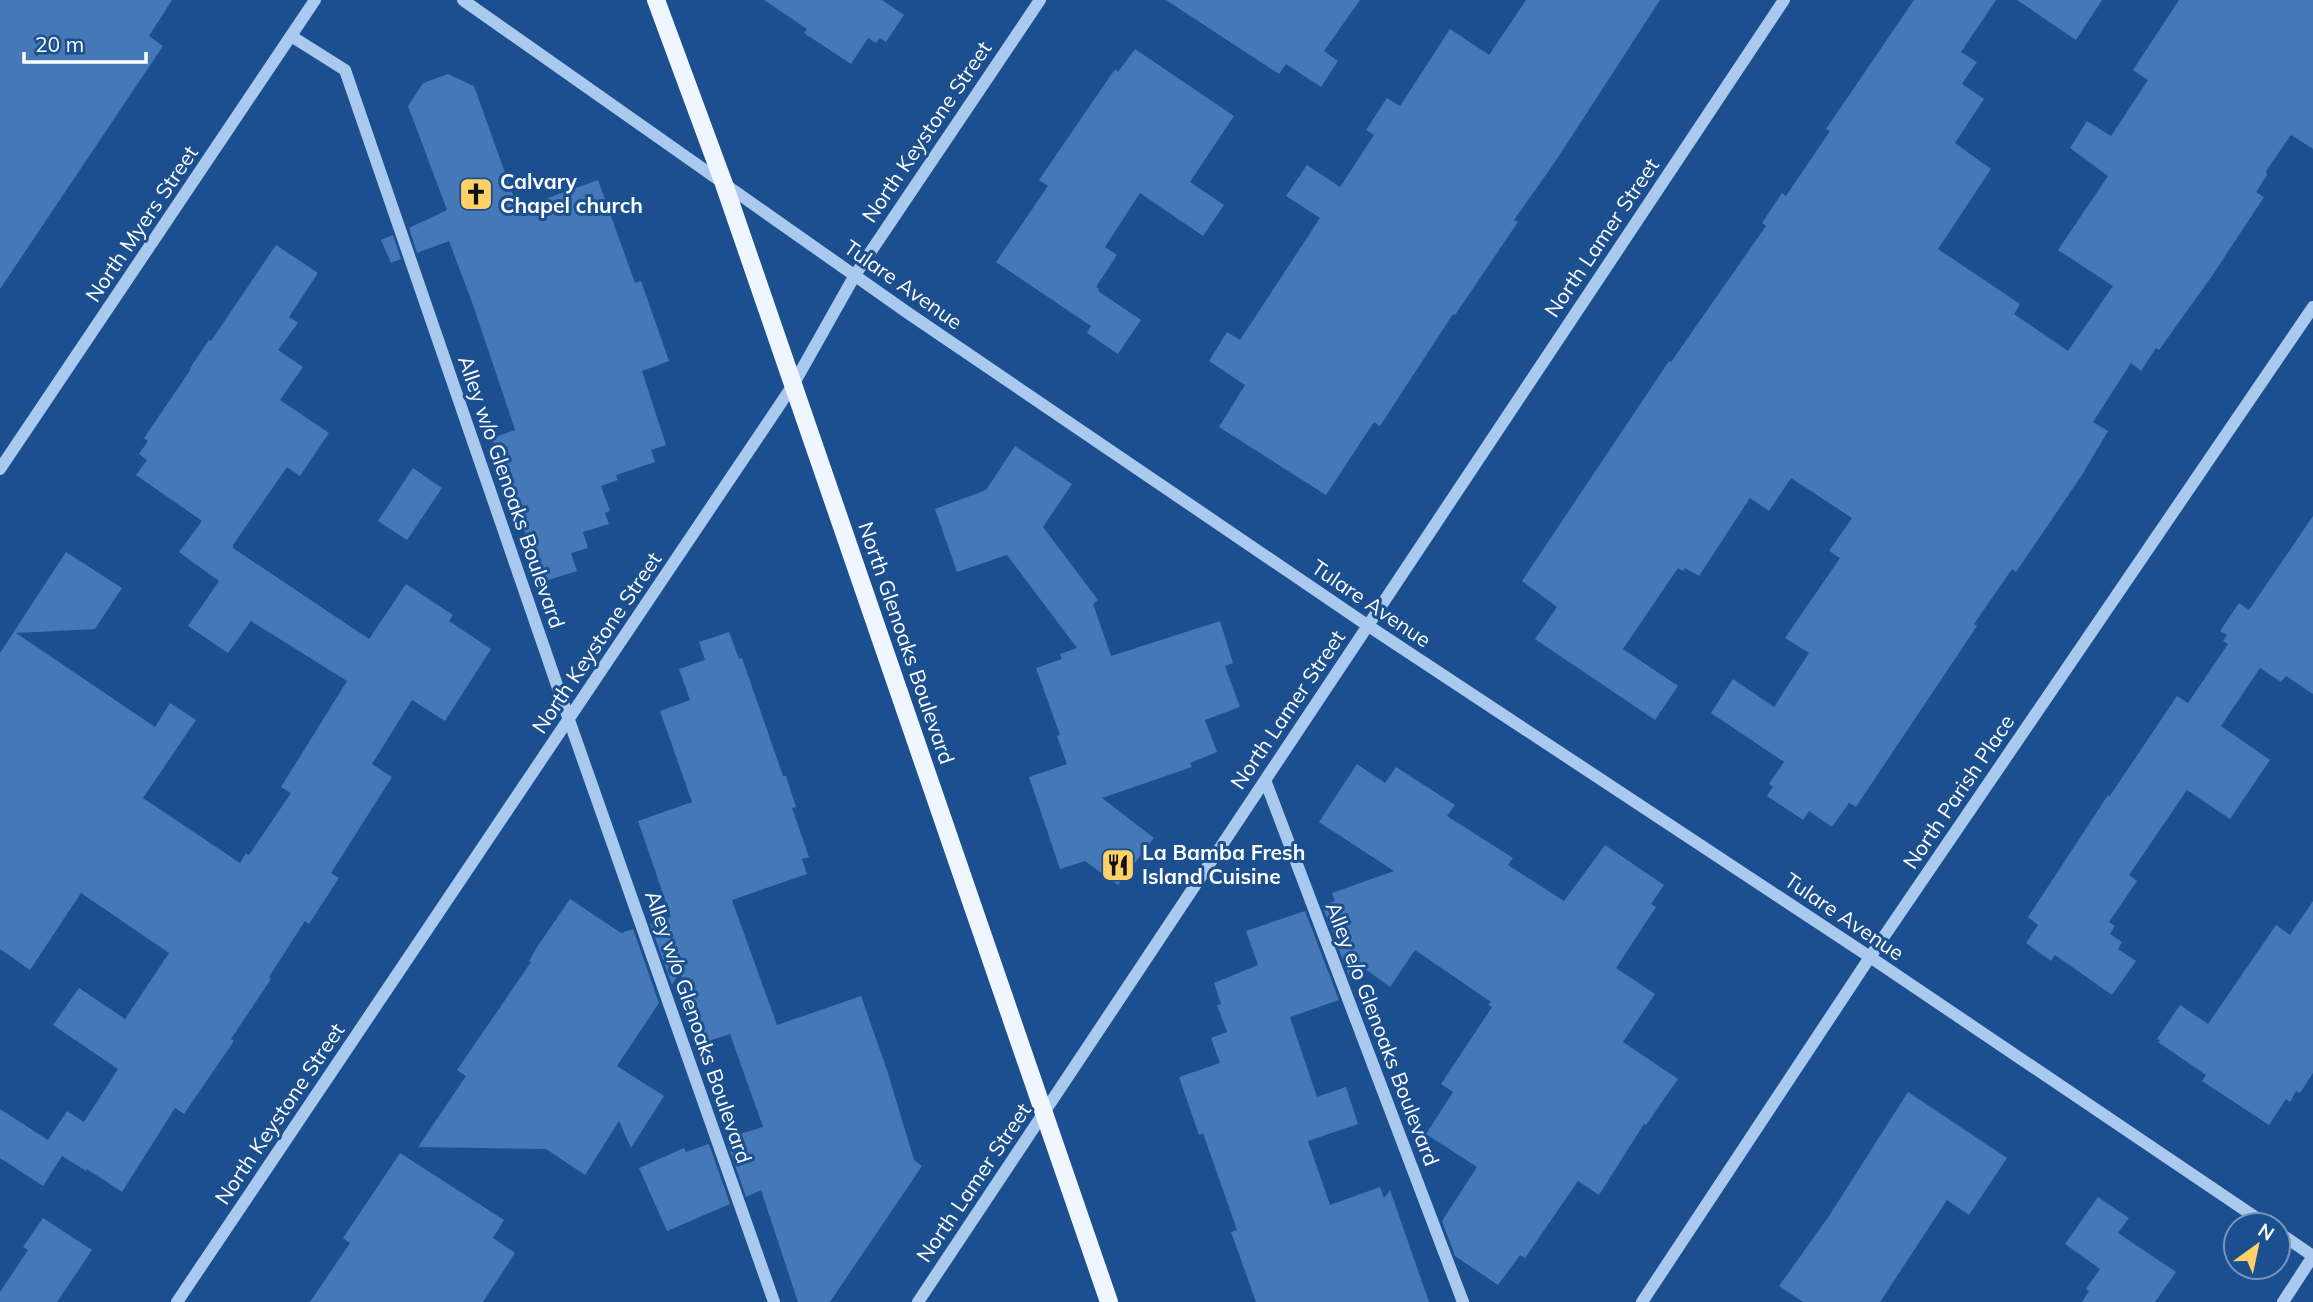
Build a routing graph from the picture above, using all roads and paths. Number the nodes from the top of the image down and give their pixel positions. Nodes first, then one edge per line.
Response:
1 (315, 0) edge
2 (463, 0) edge
3 (656, 0) edge
4 (1040, 0) edge
5 (1784, 0) edge
6 (291, 36) junction
7 (724, 184) junction
8 (855, 275) junction
9 (2313, 307) edge
10 (793, 385) junction
11 (0, 469) edge
12 (1367, 625) junction
13 (569, 720) junction
14 (1265, 780) junction
15 (1870, 957) junction
16 (1045, 1112) junction
17 (2246, 1211) edge
18 (2292, 1242) edge
19 (2313, 1256) edge
20 (177, 1302) edge
21 (774, 1302) edge
22 (918, 1302) edge
23 (1109, 1302) edge
24 (1463, 1302) edge
25 (1642, 1302) edge
26 (2283, 1302) edge

1 - 6 street, North Myers Street
2 - 7 street, Tulare Avenue
3 - 7 main road, North Glenoaks Boulevard
4 - 8 street, North Keystone Street
5 - 12 street, North Lamer Street
6 - 11 street, North Myers Street
6 - 13 street, Alley w/o Glenoaks Boulevard
7 - 8 street, Tulare Avenue
7 - 10 main road, North Glenoaks Boulevard
8 - 10 street, North Keystone Street
8 - 12 street, Tulare Avenue
9 - 15 street, North Parish Place
10 - 13 street, North Keystone Street
10 - 16 main road, North Glenoaks Boulevard
12 - 14 street, North Lamer Street
12 - 15 street, Tulare Avenue
13 - 20 street, North Keystone Street
13 - 21 street, Alley w/o Glenoaks Boulevard
14 - 16 street, North Lamer Street
14 - 24 street, Alley e/o Glenoaks Boulevard
15 - 17 street, Tulare Avenue
15 - 25 street, North Parish Place
16 - 22 street, North Lamer Street
16 - 23 main road, North Glenoaks Boulevard
18 - 19 street
19 - 26 street

